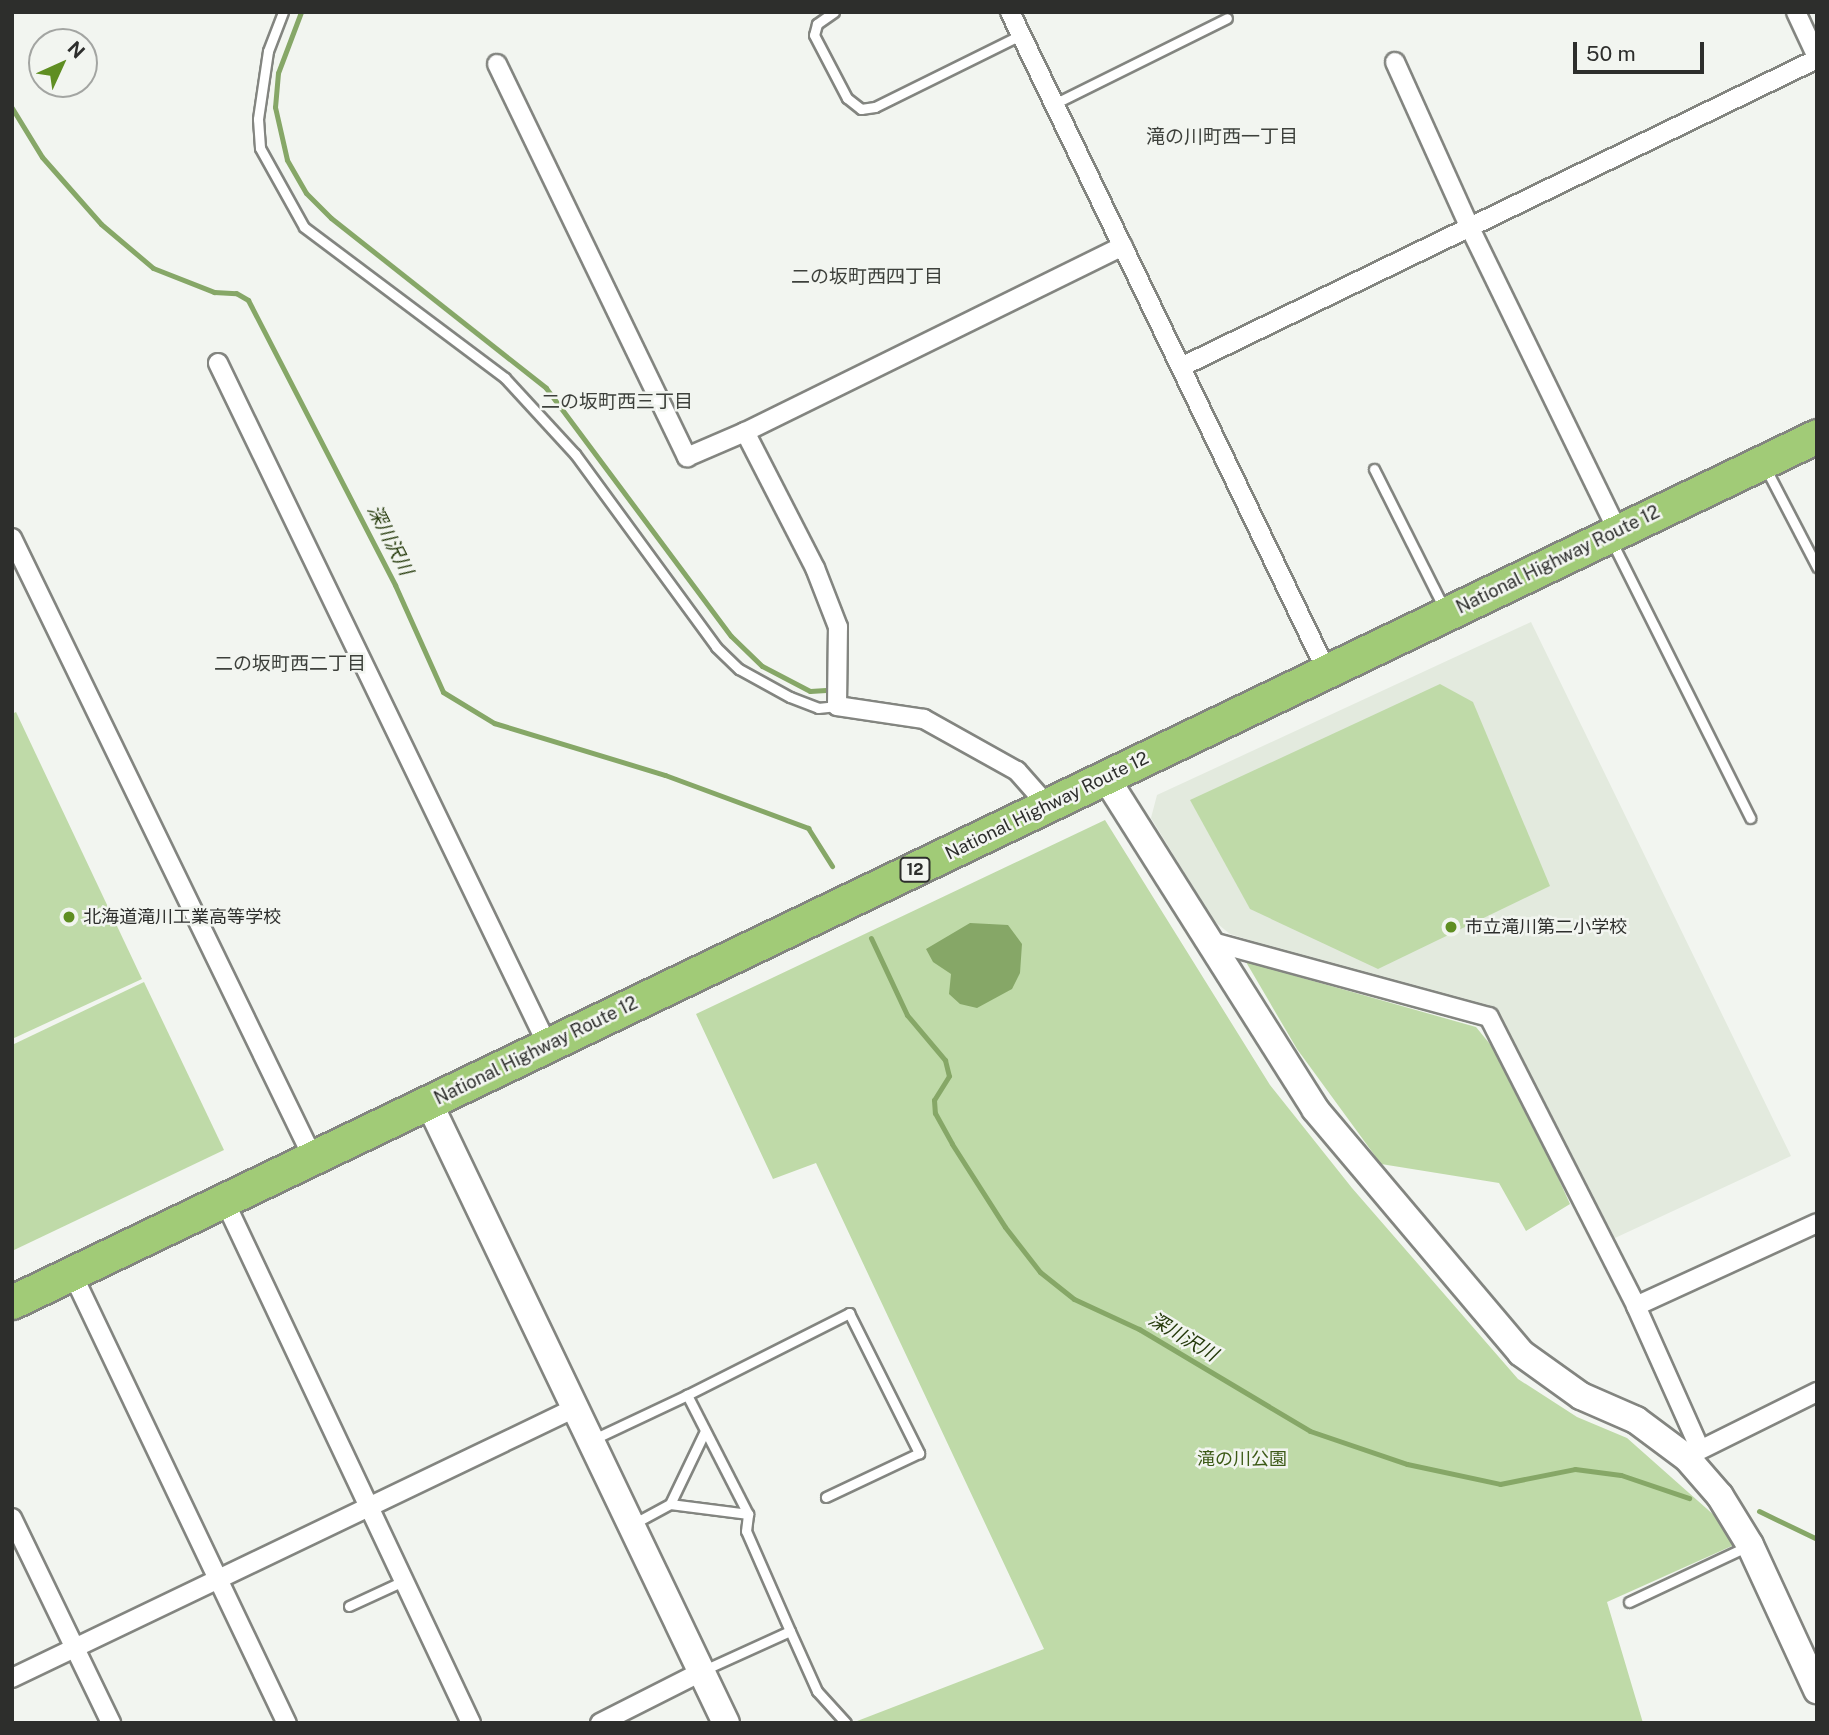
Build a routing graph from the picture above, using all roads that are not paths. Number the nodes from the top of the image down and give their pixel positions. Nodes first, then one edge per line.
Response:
1 (283, 12) edge
2 (834, 12) edge
3 (1010, 12) edge
4 (1796, 12) edge
5 (1227, 19) dead end
6 (1021, 35) junction
7 (1395, 62) dead end
8 (1815, 62) edge
9 (497, 64) dead end
10 (1054, 104) junction
11 (1469, 228) junction
12 (1123, 246) junction
13 (218, 363) dead end
14 (1181, 367) junction
15 (745, 432) junction
16 (1817, 436) edge
17 (1763, 462) junction
18 (1374, 469) dead end
19 (1613, 533) junction
20 (12, 538) edge
21 (1817, 567) edge
22 (1447, 614) junction
23 (1327, 672) junction
24 (837, 706) junction
25 (1106, 778) junction
26 (1048, 806) junction
27 (1749, 818) dead end
28 (1209, 941) junction
29 (548, 1046) junction
30 (429, 1103) junction
31 (314, 1160) junction
32 (225, 1202) junction
33 (1817, 1223) edge
34 (72, 1273) junction
35 (12, 1302) edge
36 (1636, 1306) junction
37 (1817, 1392) edge
38 (687, 1395) junction
39 (575, 1408) junction
40 (705, 1431) junction
41 (591, 1440) junction
42 (1693, 1452) junction
43 (826, 1497) dead end
44 (670, 1504) junction
45 (369, 1509) junction
46 (748, 1514) junction
47 (12, 1518) edge
48 (632, 1524) junction
49 (1749, 1545) junction
50 (218, 1578) junction
51 (403, 1581) junction
52 (1629, 1602) dead end
53 (349, 1606) dead end
54 (790, 1631) junction
55 (76, 1648) junction
56 (703, 1671) junction
57 (12, 1678) edge
58 (1817, 1690) edge
59 (110, 1723) edge
60 (287, 1723) edge
61 (471, 1723) edge
62 (600, 1723) edge
63 (726, 1723) edge
64 (846, 1723) edge

1 - 24 lane
2 - 6 lane
3 - 6 street
4 - 8 street
5 - 10 lane
6 - 10 street
7 - 11 street
8 - 11 street
9 - 15 street
10 - 12 street
11 - 14 street
11 - 19 street
12 - 14 street
12 - 15 street
13 - 29 street
14 - 23 street
15 - 24 street
16 - 17 highway, National Highway Route 12 / 12
17 - 19 highway, National Highway Route 12 / 12
17 - 21 lane
18 - 22 lane
19 - 22 highway, National Highway Route 12 / 12
19 - 27 lane
20 - 31 street
22 - 23 highway, National Highway Route 12 / 12
23 - 25 highway, National Highway Route 12 / 12
24 - 26 street
25 - 26 highway, National Highway Route 12 / 12
25 - 28 street
26 - 29 highway, National Highway Route 12 / 12
28 - 36 street
28 - 42 street
29 - 30 highway, National Highway Route 12 / 12
30 - 31 highway, National Highway Route 12 / 12
30 - 39 street
31 - 32 highway, National Highway Route 12 / 12
32 - 34 highway, National Highway Route 12 / 12
32 - 45 street
33 - 36 street
34 - 35 highway, National Highway Route 12 / 12
34 - 50 street
36 - 42 street
37 - 42 street
38 - 40 lane
38 - 41 lane
38 - 43 lane
39 - 41 street
39 - 45 street
40 - 44 lane
40 - 46 lane
41 - 48 street
42 - 49 street
44 - 46 lane
44 - 48 lane
45 - 50 street
45 - 51 street
46 - 54 lane
47 - 55 street
48 - 56 street
49 - 52 lane
49 - 58 street
50 - 55 street
50 - 60 street
51 - 53 lane
51 - 61 street
54 - 56 lane
54 - 64 lane
55 - 57 street
55 - 59 street
56 - 62 street
56 - 63 street

